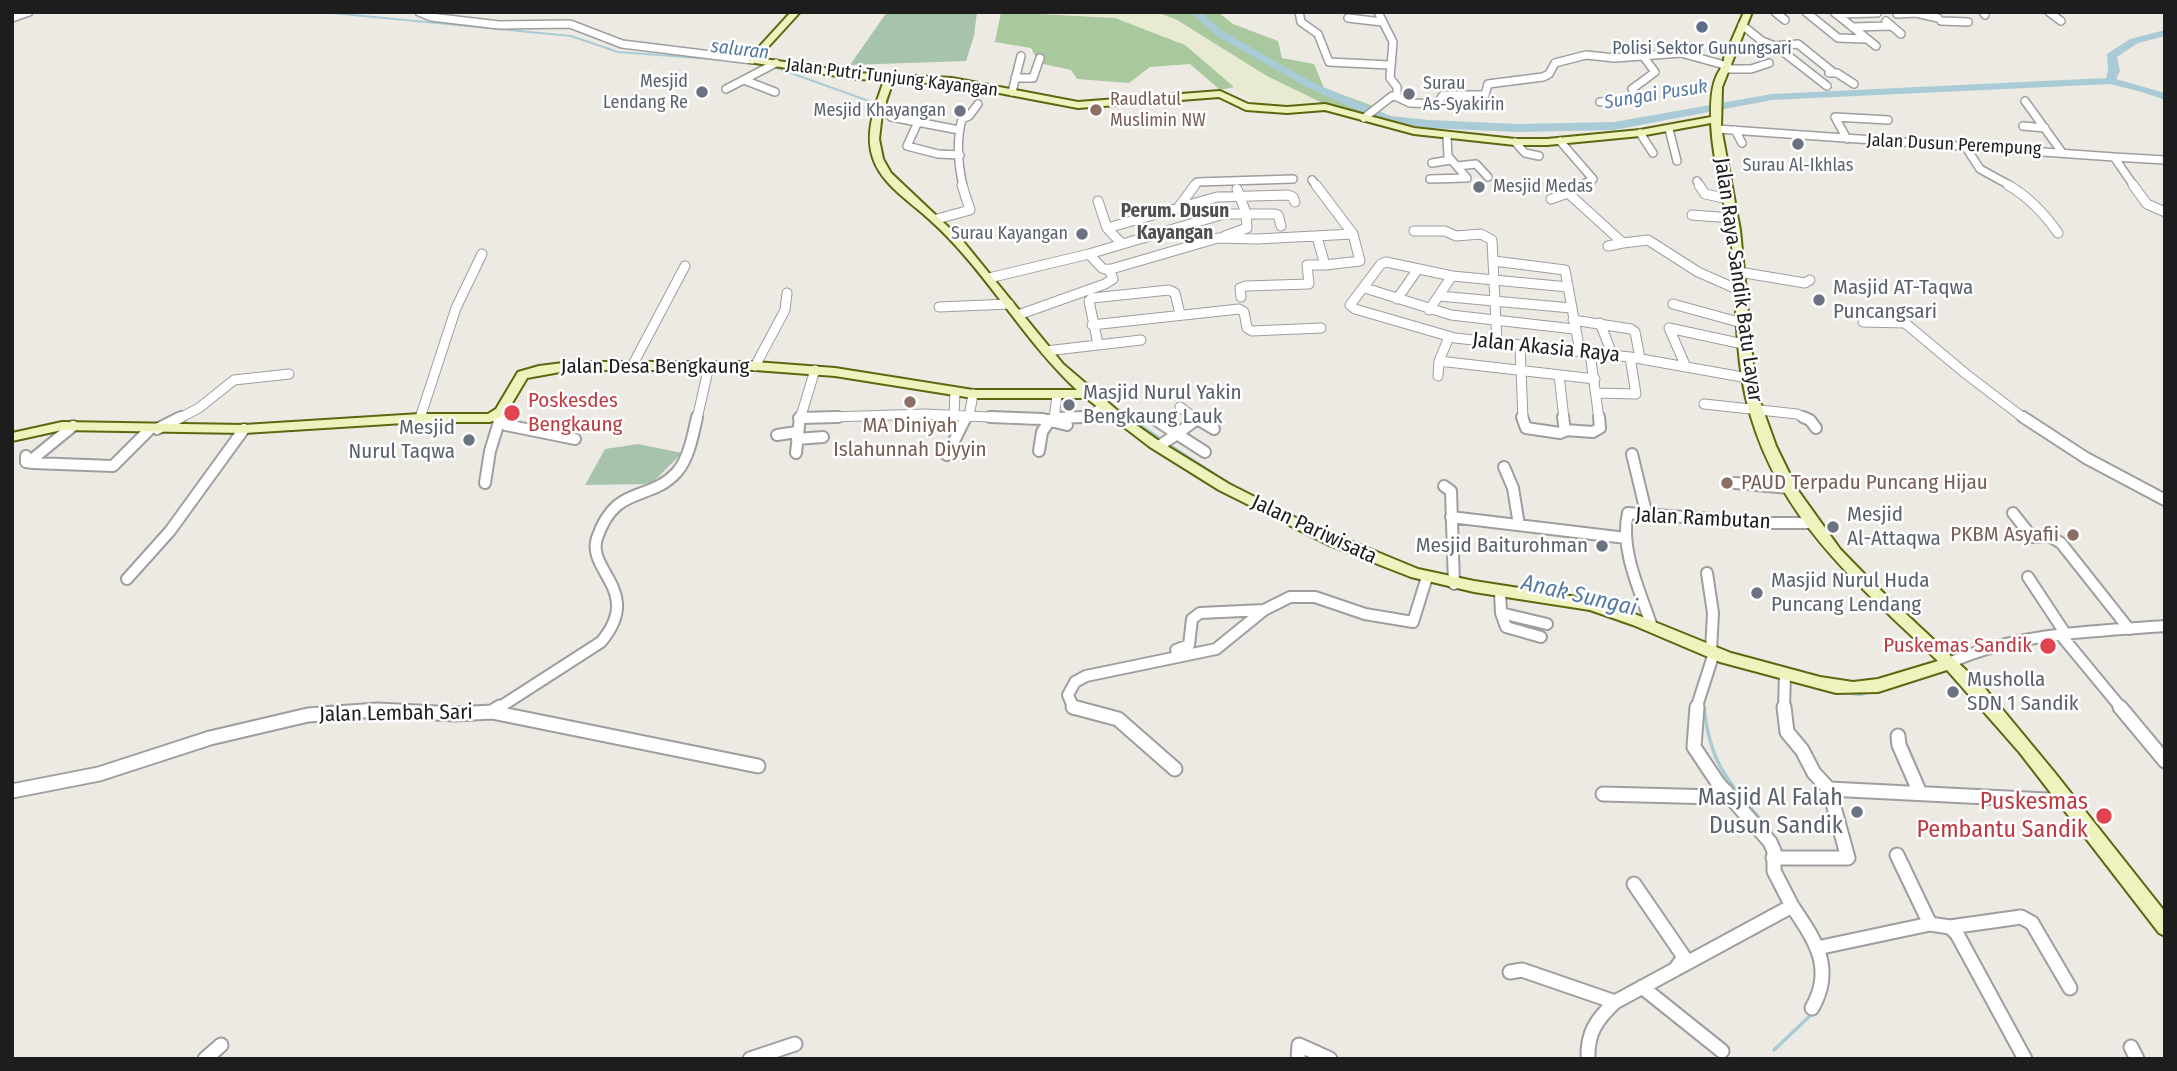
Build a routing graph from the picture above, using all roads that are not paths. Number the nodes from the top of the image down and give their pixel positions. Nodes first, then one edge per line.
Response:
1 (29, 12) edge
2 (419, 12) edge
3 (796, 12) edge
4 (1299, 12) edge
5 (1378, 12) edge
6 (1748, 12) edge
7 (1775, 12) edge
8 (1806, 12) edge
9 (2049, 12) edge
10 (1835, 13) edge
11 (1877, 13) edge
12 (1896, 14) dead end
13 (12, 18) edge
14 (1347, 18) edge
15 (1940, 19) edge
16 (1785, 20) dead end
17 (2061, 21) dead end
18 (1382, 22) junction
19 (1968, 22) dead end
20 (1742, 25) junction
21 (1891, 26) junction
22 (1852, 27) junction
23 (1901, 34) dead end
24 (1866, 39) junction
25 (1774, 46) junction
26 (1876, 46) dead end
27 (1020, 56) dead end
28 (1643, 56) junction
29 (1040, 58) dead end
30 (752, 60) junction
31 (1769, 63) dead end
32 (773, 65) junction
33 (1389, 65) junction
34 (1726, 68) junction
35 (1834, 73) junction
36 (1812, 75) junction
37 (1015, 78) junction
38 (889, 79) junction
39 (744, 80) junction
40 (1854, 84) dead end
41 (1826, 86) dead end
42 (775, 92) dead end
43 (1012, 92) junction
44 (734, 93) dead end
45 (1397, 97) junction
46 (2025, 101) dead end
47 (1600, 102) dead end
48 (978, 104) dead end
49 (880, 106) junction
50 (1716, 116) junction
51 (1365, 117) junction
52 (1888, 120) dead end
53 (918, 122) junction
54 (2023, 126) dead end
55 (2045, 128) junction
56 (1669, 129) junction
57 (1735, 130) junction
58 (959, 131) junction
59 (1640, 133) junction
60 (1447, 136) junction
61 (1847, 139) junction
62 (1560, 141) junction
63 (1514, 142) junction
64 (1742, 144) dead end
65 (1965, 146) junction
66 (2061, 151) junction
67 (1653, 153) dead end
68 (960, 155) junction
69 (1539, 156) dead end
70 (2114, 157) junction
71 (2165, 160) edge
72 (1677, 161) dead end
73 (1432, 163) dead end
74 (1454, 163) junction
75 (1467, 178) junction
76 (1293, 179) dead end
77 (1430, 179) dead end
78 (1235, 180) junction
79 (1312, 180) dead end
80 (1697, 181) dead end
81 (1568, 193) junction
82 (1239, 195) junction
83 (1551, 199) dead end
84 (1728, 199) junction
85 (1098, 201) dead end
86 (1294, 202) dead end
87 (1178, 208) junction
88 (2165, 212) edge
89 (1246, 213) junction
90 (1692, 215) dead end
91 (940, 218) junction
92 (1732, 218) junction
93 (1281, 226) dead end
94 (1107, 228) junction
95 (1414, 231) dead end
96 (2059, 233) dead end
97 (1353, 234) junction
98 (1317, 237) junction
99 (1218, 238) junction
100 (1623, 243) junction
101 (1122, 244) junction
102 (1608, 246) dead end
103 (482, 254) dead end
104 (1089, 254) junction
105 (1493, 256) junction
106 (1325, 265) junction
107 (685, 266) dead end
108 (1418, 269) junction
109 (1109, 270) junction
110 (1739, 272) junction
111 (1452, 276) junction
112 (992, 277) junction
113 (1810, 280) dead end
114 (1495, 281) junction
115 (1568, 287) junction
116 (1365, 288) junction
117 (1741, 291) junction
118 (787, 293) dead end
119 (1439, 296) junction
120 (1241, 297) dead end
121 (1397, 299) junction
122 (1496, 300) junction
123 (1009, 304) junction
124 (1673, 304) dead end
125 (939, 306) dead end
126 (1571, 308) junction
127 (1429, 310) junction
128 (1021, 314) junction
129 (1180, 314) junction
130 (1497, 320) junction
131 (1863, 322) dead end
132 (1600, 323) junction
133 (1742, 323) junction
134 (1092, 325) junction
135 (1573, 325) junction
136 (1321, 328) dead end
137 (1449, 337) junction
138 (1141, 340) dead end
139 (1497, 343) junction
140 (1098, 344) junction
141 (1743, 344) junction
142 (1520, 346) junction
143 (1049, 351) junction
144 (1585, 352) junction
145 (1612, 354) junction
146 (1635, 358) junction
147 (1439, 361) junction
148 (632, 366) junction
149 (709, 366) junction
150 (755, 366) junction
151 (1686, 367) junction
152 (815, 370) junction
153 (1520, 372) junction
154 (289, 374) dead end
155 (1559, 375) junction
156 (1438, 376) dead end
157 (1748, 378) junction
158 (1595, 379) junction
159 (955, 392) junction
160 (1596, 393) junction
161 (973, 394) junction
162 (1080, 394) junction
163 (1056, 395) junction
164 (1704, 404) dead end
165 (1180, 407) dead end
166 (1104, 408) junction
167 (1755, 408) junction
168 (954, 416) junction
169 (968, 417) junction
170 (421, 418) junction
171 (799, 418) junction
172 (1153, 418) dead end
173 (497, 419) junction
174 (1198, 419) junction
175 (1053, 420) junction
176 (1067, 425) dead end
177 (74, 426) junction
178 (1816, 428) dead end
179 (154, 429) junction
180 (244, 429) junction
181 (1214, 429) dead end
182 (1565, 430) junction
183 (1177, 434) junction
184 (777, 435) dead end
185 (797, 435) junction
186 (12, 437) edge
187 (823, 437) dead end
188 (575, 439) dead end
189 (1162, 444) junction
190 (1039, 451) dead end
191 (1205, 452) dead end
192 (796, 453) dead end
193 (1632, 454) dead end
194 (947, 455) dead end
195 (1504, 467) dead end
196 (485, 483) dead end
197 (1735, 483) dead end
198 (1444, 486) dead end
199 (1789, 488) junction
200 (2165, 500) edge
201 (1646, 512) junction
202 (2013, 513) dead end
203 (1451, 517) junction
204 (1812, 523) junction
205 (1519, 525) junction
206 (1626, 538) junction
207 (1707, 573) dead end
208 (2028, 577) dead end
209 (1427, 578) junction
210 (127, 579) dead end
211 (1454, 584) junction
212 (1500, 592) junction
213 (1264, 610) junction
214 (1501, 613) junction
215 (1546, 624) dead end
216 (2165, 626) edge
217 (1652, 627) junction
218 (2129, 629) junction
219 (2062, 634) junction
220 (1541, 637) dead end
221 (1170, 650) dead end
222 (1712, 655) junction
223 (1949, 663) junction
224 (1785, 678) junction
225 (492, 712) junction
226 (1898, 736) dead end
227 (2165, 761) edge
228 (758, 766) dead end
229 (1175, 769) dead end
230 (1829, 789) junction
231 (12, 791) edge
232 (1726, 791) junction
233 (1920, 793) junction
234 (1603, 794) dead end
235 (2066, 801) junction
236 (1898, 855) dead end
237 (1778, 859) junction
238 (1634, 884) dead end
239 (1792, 906) junction
240 (1930, 924) junction
241 (1950, 927) junction
242 (2165, 927) edge
243 (1819, 948) junction
244 (1674, 970) junction
245 (1510, 972) dead end
246 (1642, 987) junction
247 (2070, 988) dead end
248 (1615, 1002) junction
249 (1812, 1008) dead end
250 (795, 1044) dead end
251 (221, 1045) dead end
252 (1722, 1051) dead end
253 (205, 1059) edge
254 (750, 1059) edge
255 (1298, 1059) edge
256 (1330, 1059) edge
257 (1588, 1059) edge
258 (2025, 1059) edge

1 - 13 street
2 - 30 street
3 - 30 street, Jalan Putri Tunjung Kayangan
4 - 33 street
5 - 18 street
6 - 20 street
7 - 16 street
8 - 24 street
9 - 17 street
10 - 11 street
10 - 22 street
11 - 21 street
12 - 15 street
14 - 18 street
15 - 19 street
18 - 33 street
20 - 25 street
20 - 34 street
21 - 22 street
21 - 23 street
22 - 24 street
24 - 26 street
25 - 35 street
25 - 36 street
27 - 37 street
28 - 34 street
28 - 45 street
28 - 47 street
29 - 37 street
30 - 32 street, Jalan Putri Tunjung Kayangan
31 - 34 street
32 - 38 street, Jalan Putri Tunjung Kayangan
32 - 39 street
33 - 45 street
34 - 50 street
35 - 36 street
35 - 40 street
36 - 41 street
37 - 43 street
38 - 43 street, Jalan Putri Tunjung Kayangan
38 - 49 street, Jalan Pariwisata
39 - 42 street
39 - 44 street
43 - 51 street, Jalan Putri Tunjung Kayangan
45 - 51 street
46 - 55 street
48 - 58 street
49 - 53 street
49 - 91 street, Jalan Pariwisata
50 - 56 street, Jalan Putri Tunjung Kayangan
50 - 57 street, Jalan Dusun Perempung
50 - 84 street, Jalan Raya Sandik Batu Layar
51 - 60 street, Jalan Putri Tunjung Kayangan
52 - 61 street
53 - 58 street
53 - 68 street
54 - 55 street
55 - 66 street
56 - 59 street, Jalan Putri Tunjung Kayangan
56 - 72 street
57 - 61 street, Jalan Dusun Perempung
57 - 64 street
58 - 68 street
59 - 62 street, Jalan Putri Tunjung Kayangan
59 - 67 street
60 - 63 street, Jalan Putri Tunjung Kayangan
60 - 74 street
61 - 65 street, Jalan Dusun Perempung
62 - 63 street, Jalan Putri Tunjung Kayangan
62 - 81 street
63 - 69 street
65 - 66 street, Jalan Dusun Perempung
65 - 96 street
66 - 70 street, Jalan Dusun Perempung
68 - 91 street
70 - 71 street, Jalan Dusun Perempung
70 - 88 street
73 - 74 street
74 - 75 street
74 - 75 street
75 - 77 street
76 - 78 street
78 - 82 street
78 - 87 street
79 - 97 street
80 - 84 street
81 - 83 street
81 - 100 street
82 - 86 street
82 - 87 street
82 - 89 street
84 - 92 street, Jalan Raya Sandik Batu Layar
85 - 94 street
87 - 94 street
89 - 93 street
89 - 99 street
89 - 101 street
90 - 92 street
91 - 112 street, Jalan Pariwisata
92 - 110 street, Jalan Raya Sandik Batu Layar
94 - 101 street
95 - 105 street
97 - 98 street
97 - 106 street
98 - 99 street
98 - 106 street
99 - 109 street
100 - 102 street
100 - 117 street
101 - 104 street
103 - 170 street
104 - 109 street
104 - 112 street
105 - 114 street
105 - 115 street
106 - 120 street
107 - 148 street
108 - 111 street
108 - 116 street
108 - 121 street
109 - 128 street
110 - 113 street
110 - 117 street, Jalan Raya Sandik Batu Layar
111 - 114 street
111 - 119 street
112 - 123 street, Jalan Pariwisata
114 - 115 street
114 - 122 street
115 - 126 street
116 - 121 street
116 - 137 street, Jalan Akasia Raya
117 - 133 street, Jalan Raya Sandik Batu Layar
118 - 150 street
119 - 122 street
119 - 127 street
121 - 127 street
122 - 126 street
122 - 130 street
123 - 125 street
123 - 128 street, Jalan Pariwisata
124 - 133 street
126 - 135 street
127 - 130 street
128 - 143 street, Jalan Pariwisata
129 - 134 street
129 - 134 street
129 - 136 street
130 - 135 street
130 - 139 street
131 - 200 street
132 - 135 street
132 - 145 street
132 - 146 street
133 - 141 street, Jalan Raya Sandik Batu Layar
134 - 140 street
135 - 144 street
137 - 139 street, Jalan Akasia Raya
137 - 147 street
138 - 140 street
139 - 142 street, Jalan Akasia Raya
140 - 143 street
141 - 151 street
141 - 157 street, Jalan Raya Sandik Batu Layar
142 - 144 street, Jalan Akasia Raya
142 - 153 street
143 - 162 street, Jalan Pariwisata
144 - 145 street, Jalan Akasia Raya
144 - 158 street
145 - 146 street, Jalan Akasia Raya
146 - 151 street, Jalan Akasia Raya
146 - 160 street
147 - 153 street
147 - 156 street
148 - 149 street, Jalan Desa Bengkaung
148 - 173 street, Jalan Desa Bengkaung
149 - 150 street, Jalan Desa Bengkaung
149 - 225 street, Jalan Lembah Sari
150 - 152 street, Jalan Desa Bengkaung
151 - 157 street, Jalan Akasia Raya
152 - 159 street, Jalan Desa Bengkaung
152 - 171 street
153 - 155 street
153 - 182 street
154 - 179 street
155 - 158 street
155 - 182 street
157 - 167 street, Jalan Raya Sandik Batu Layar
158 - 160 street
159 - 161 street, Jalan Desa Bengkaung
159 - 168 street
160 - 182 street
161 - 163 street, Jalan Desa Bengkaung
161 - 169 street
162 - 163 street, Jalan Desa Bengkaung
162 - 166 street, Jalan Pariwisata
163 - 175 street
164 - 167 street
165 - 174 street
166 - 175 street
166 - 189 street, Jalan Pariwisata
167 - 178 street
167 - 199 street, Jalan Raya Sandik Batu Layar
168 - 169 street
168 - 171 street
169 - 175 street
169 - 194 street
170 - 173 street
170 - 180 street
171 - 185 street
172 - 183 street
173 - 188 street
173 - 196 street
174 - 181 street
174 - 183 street
175 - 176 street
175 - 190 street
177 - 179 street
177 - 179 street
177 - 186 street
179 - 180 street
180 - 210 street
183 - 189 street
183 - 191 street
184 - 185 street
185 - 187 street
185 - 192 street
189 - 209 street, Jalan Pariwisata
193 - 201 street
195 - 205 street
197 - 199 street, Jalan Rambutan
198 - 203 street
199 - 204 street, Jalan Raya Sandik Batu Layar
201 - 204 street, Jalan Rambutan
201 - 206 street, Jalan Rambutan
202 - 218 street
203 - 205 street
203 - 211 street
204 - 223 street, Jalan Raya Sandik Batu Layar
205 - 206 street
206 - 217 street, Jalan Rambutan
207 - 222 street
208 - 219 street
209 - 211 street, Jalan Pariwisata
209 - 213 street
211 - 212 street, Jalan Pariwisata
212 - 214 street
212 - 217 street, Jalan Pariwisata
213 - 221 street
213 - 229 street
214 - 215 street
214 - 220 street
216 - 218 street
217 - 222 street, Jalan Pariwisata
218 - 219 street
219 - 223 street
219 - 227 street
222 - 224 street, Jalan Pariwisata
222 - 232 street
223 - 224 street, Jalan Pariwisata
223 - 235 street, Jalan Raya Sandik Batu Layar
224 - 230 street
225 - 228 street
225 - 231 street, Jalan Lembah Sari
226 - 233 street
230 - 233 street
230 - 237 street
232 - 234 street
232 - 237 street
233 - 235 street
235 - 242 street, Jalan Raya Sandik Batu Layar
236 - 240 street
237 - 239 street
238 - 244 street
239 - 243 street
239 - 244 street
240 - 241 street
240 - 243 street
241 - 247 street
241 - 258 street
243 - 249 street
244 - 246 street
245 - 248 street
246 - 248 street
246 - 252 street
248 - 257 street
250 - 254 street
251 - 253 street
255 - 256 street

